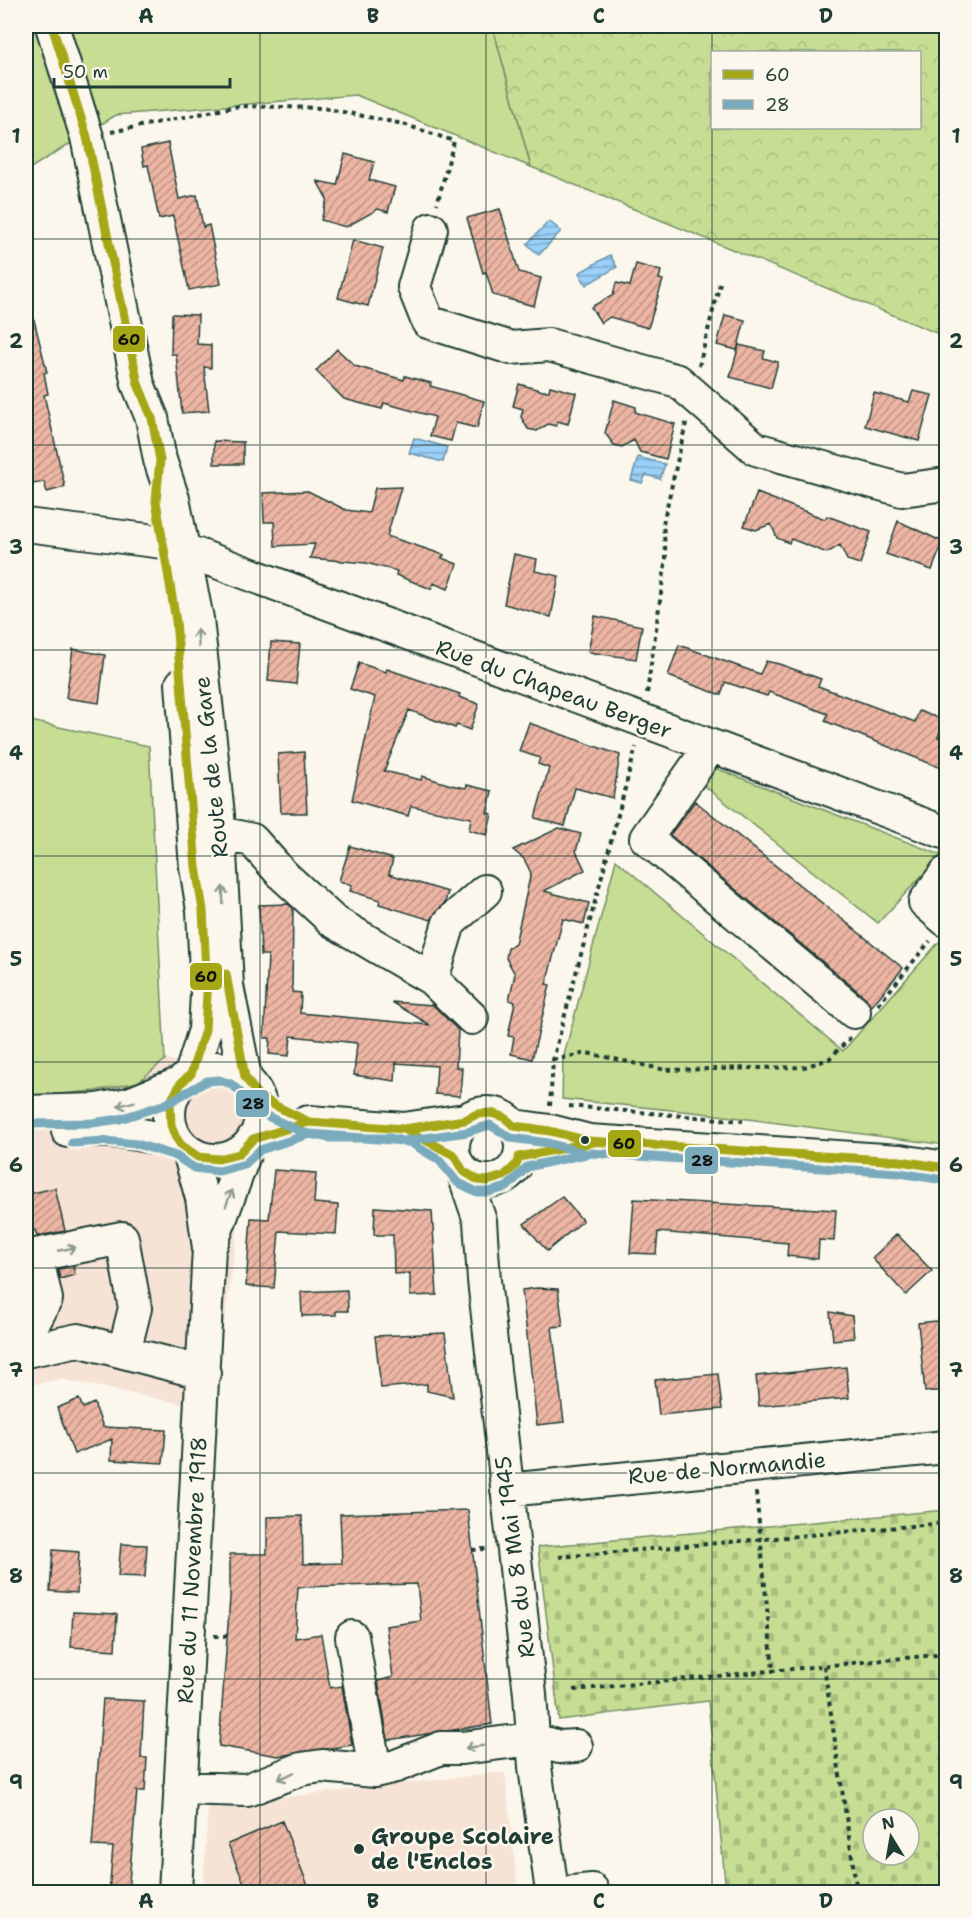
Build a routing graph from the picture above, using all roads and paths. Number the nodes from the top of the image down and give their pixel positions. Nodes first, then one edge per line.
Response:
1 (52, 26) edge
2 (87, 137) junction
3 (431, 229) joint
4 (722, 279) dead end
5 (692, 394) junction
6 (946, 484) edge
7 (26, 525) edge
8 (173, 546) junction
9 (646, 694) dead end
10 (639, 736) dead end
11 (710, 747) junction
12 (220, 833) junction
13 (946, 833) edge
14 (946, 873) edge
15 (485, 891) dead end
16 (939, 929) edge
17 (432, 979) junction
18 (472, 1017) dead end
19 (859, 1017) junction
20 (553, 1060) junction
21 (186, 1079) junction
22 (251, 1086) junction
23 (26, 1112) edge
24 (550, 1113) dead end
25 (465, 1120) junction
26 (309, 1122) junction
27 (514, 1126) junction
28 (404, 1129) junction
29 (26, 1132) edge
30 (589, 1141) junction
31 (250, 1143) junction
32 (185, 1148) junction
33 (458, 1163) junction
34 (515, 1164) junction
35 (946, 1168) edge
36 (480, 1221) junction
37 (209, 1248) junction
38 (30, 1317) edge
39 (78, 1340) junction
40 (26, 1351) edge
41 (124, 1352) junction
42 (204, 1373) junction
43 (946, 1447) edge
44 (753, 1466) junction
45 (507, 1490) junction
46 (946, 1523) edge
47 (761, 1539) junction
48 (488, 1549) dead end
49 (472, 1550) dead end
50 (559, 1557) dead end
51 (212, 1636) dead end
52 (228, 1636) dead end
53 (352, 1637) dead end
54 (946, 1654) edge
55 (824, 1666) junction
56 (773, 1670) junction
57 (574, 1690) dead end
58 (532, 1739) junction
59 (576, 1746) dead end
60 (375, 1771) junction
61 (180, 1788) junction
62 (175, 1893) edge
63 (552, 1893) edge
64 (857, 1893) edge

1 - 2 street, Route de la Gare
2 - 3 path
2 - 8 street, Route de la Gare
3 - 5 street
4 - 5 path
5 - 6 street
5 - 9 path
7 - 8 street, Rue du Chapeau Berger
8 - 11 street, Rue du Chapeau Berger
12 -> 8 street, Route de la Gare
8 - 21 street, Route de la Gare
10 - 20 path
11 - 13 street, Rue du Chapeau Berger
11 - 19 street
12 - 17 street
22 -> 12 street, Route de la Gare
14 - 16 street
15 - 17 street
16 - 19 path
17 - 18 street
19 - 20 path
20 - 24 path
21 - 22 street
21 -> 23 street
21 - 32 street
22 - 26 street
22 - 31 street
25 - 27 street
25 - 28 street
25 - 33 street
26 - 28 street
26 - 31 street
27 - 30 street
27 - 34 street
28 - 33 street
29 - 32 street
30 - 34 street
30 - 35 street
31 - 32 street
37 -> 31 street, Rue du 11 Novembre 1918
32 - 37 street, Rue du 11 Novembre 1918
33 - 34 street
33 - 36 street, Rue du 8 Mai 1945
34 - 36 street
36 - 45 street, Rue du 8 Mai 1945
37 - 42 street, Rue du 11 Novembre 1918
38 - 39 street
38 -> 41 street
39 - 40 street
39 - 41 street
41 - 42 street
42 - 61 street, Rue du 11 Novembre 1918
43 - 44 street, Rue de Normandie
44 - 45 street, Rue de Normandie
44 - 47 path
45 - 58 street, Rue du 8 Mai 1945
46 - 47 path
47 - 50 path
47 - 56 path
48 - 49 path
51 - 52 path
53 - 60 street
54 - 55 path
55 - 56 path
55 - 64 path
56 - 57 path
58 - 59 street
58 -> 60 street
58 - 63 street, Rue du 8 Mai 1945
60 -> 61 street
61 - 62 street, Rue du 11 Novembre 1918

